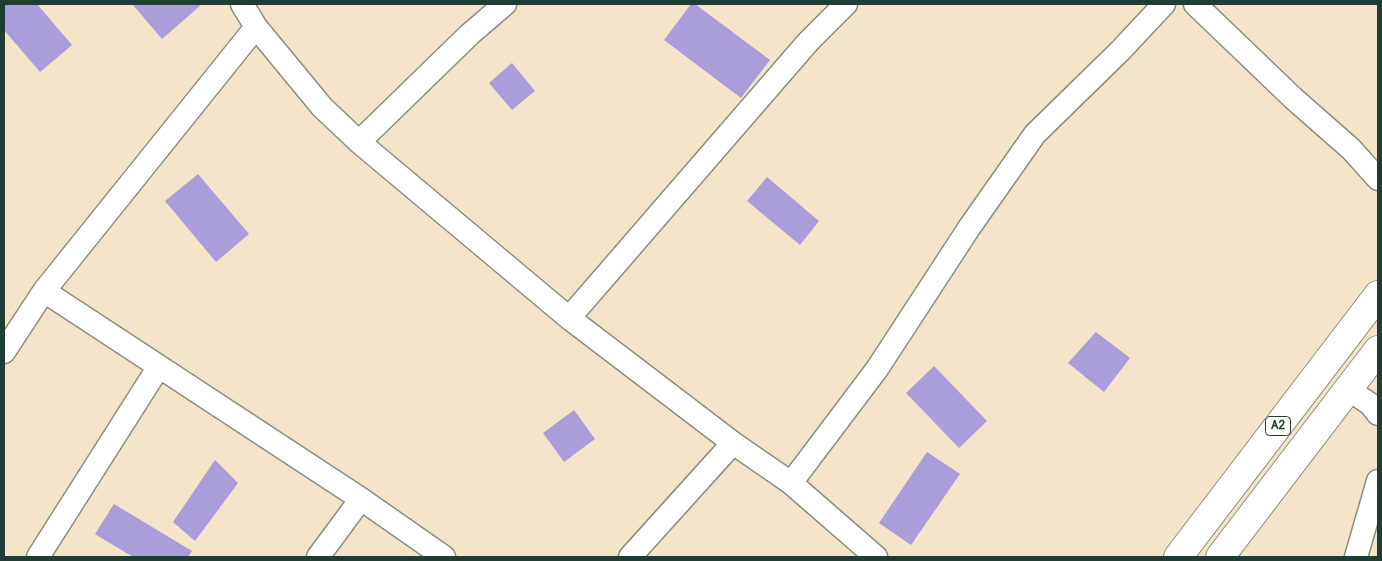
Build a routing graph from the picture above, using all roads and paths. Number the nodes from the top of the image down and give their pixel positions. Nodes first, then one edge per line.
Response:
1 (242, 4) edge
2 (505, 4) edge
3 (846, 4) edge
4 (1164, 4) edge
5 (1205, 7) edge
6 (256, 27) junction
7 (358, 142) junction
8 (1351, 149) junction
9 (1378, 153) edge
10 (1378, 178) edge
11 (44, 291) junction
12 (1378, 295) edge
13 (569, 318) junction
14 (1378, 350) edge
15 (4, 352) edge
16 (158, 368) junction
17 (1348, 388) junction
18 (1378, 414) edge
19 (733, 444) junction
20 (1378, 481) edge
21 (791, 483) junction
22 (361, 499) junction
23 (38, 557) edge
24 (318, 557) edge
25 (444, 557) edge
26 (630, 557) edge
27 (876, 557) edge
28 (1178, 557) edge
29 (1220, 557) edge
30 (1356, 557) edge

1 - 6 street
2 - 7 street
3 - 13 street
4 - 21 street
5 - 8 street
6 - 7 street
6 - 11 street
7 - 13 street
8 - 9 street
8 - 10 street
11 - 15 street
11 - 16 street
12 - 28 highway, A2
13 - 19 street
14 - 17 highway, A2
16 - 22 street
16 - 23 street
17 - 18 street
17 - 29 highway, A2
19 - 21 street
19 - 26 street
20 - 30 street
21 - 27 street
22 - 24 street
22 - 25 street

